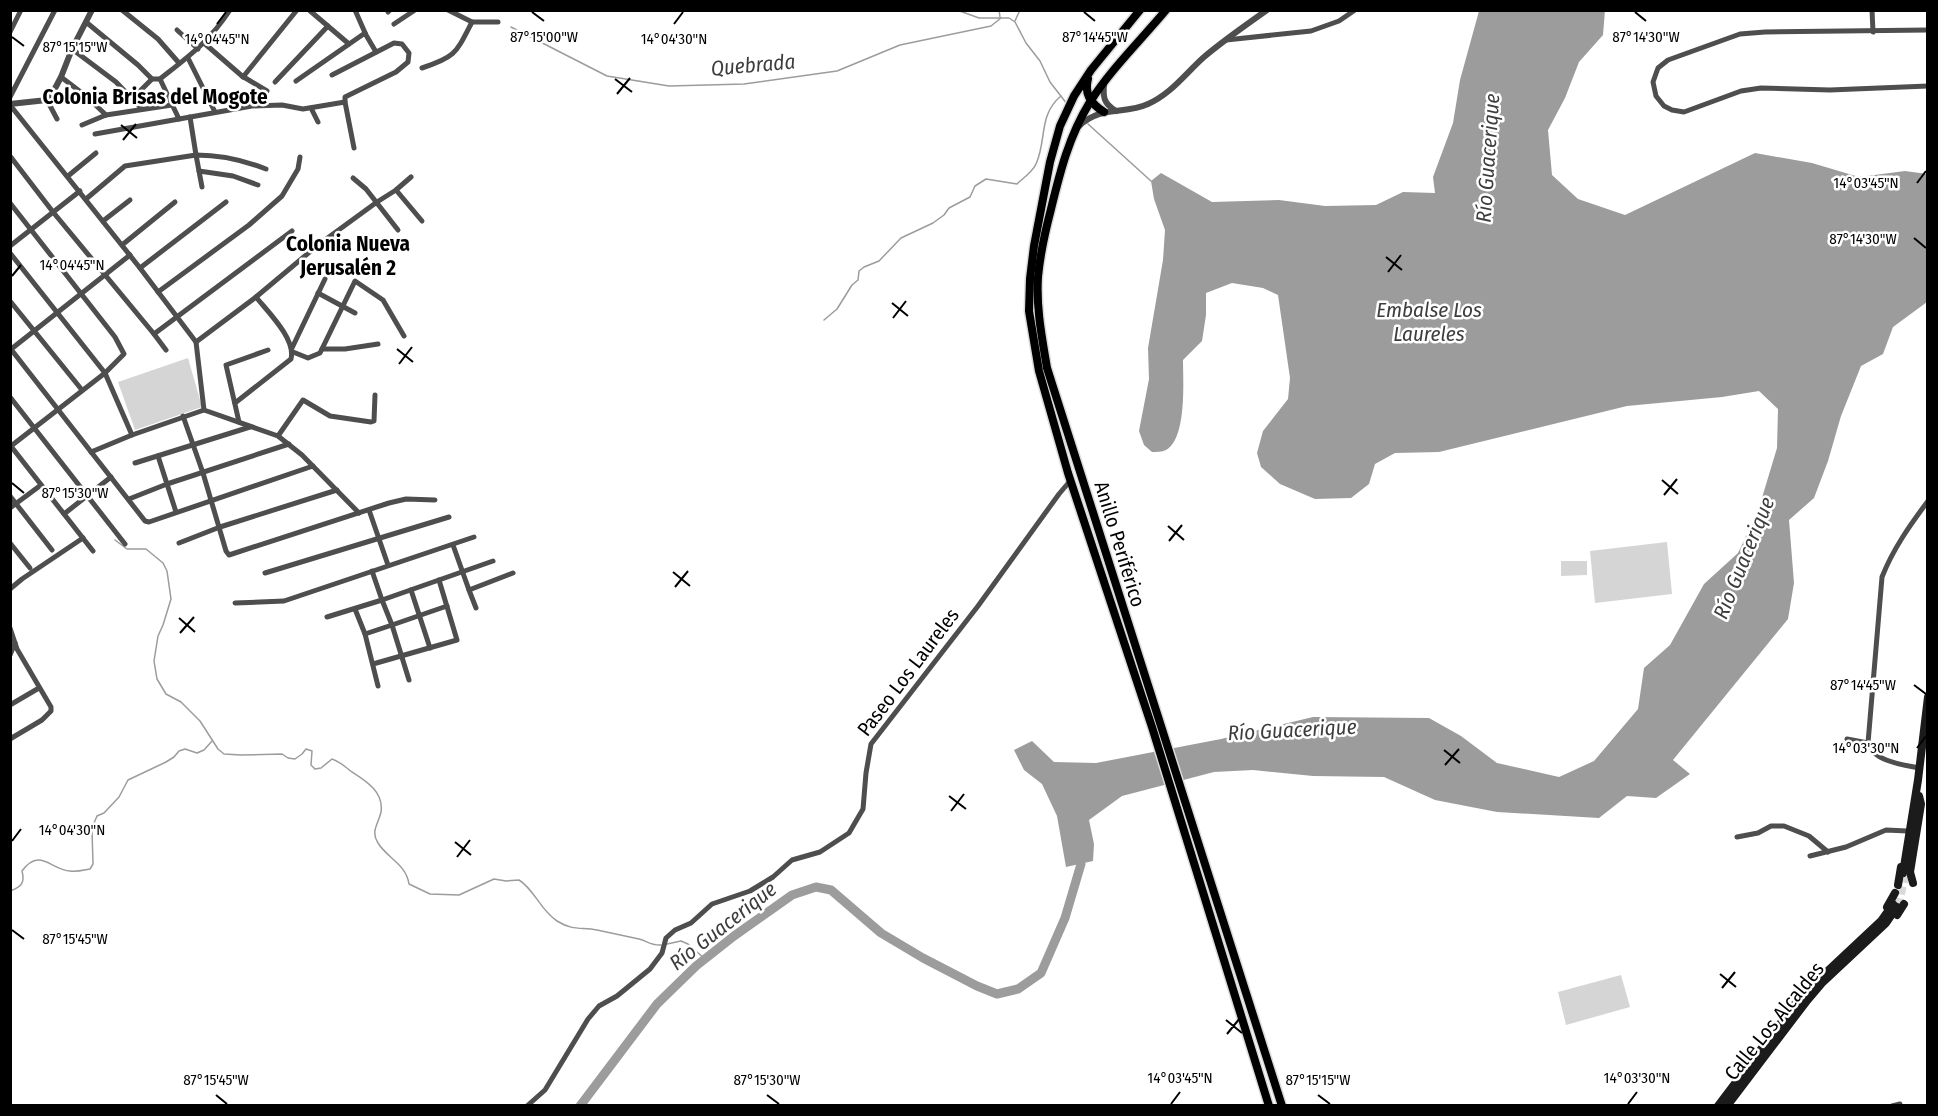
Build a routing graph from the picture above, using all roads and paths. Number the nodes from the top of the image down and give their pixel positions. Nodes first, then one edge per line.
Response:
1 (21, 10) edge
2 (55, 10) edge
3 (122, 10) edge
4 (230, 10) edge
5 (297, 10) edge
6 (309, 10) edge
7 (355, 10) edge
8 (415, 10) edge
9 (448, 10) edge
10 (1140, 10) edge
11 (1166, 10) edge
12 (1267, 10) edge
13 (1355, 10) edge
14 (1872, 10) edge
15 (90, 11) edge
16 (86, 22) junction
17 (472, 22) junction
18 (498, 22) dead end
19 (394, 24) dead end
20 (328, 26) junction
21 (177, 30) dead end
22 (1928, 30) edge
23 (10, 32) edge
24 (1873, 32) junction
25 (365, 33) junction
26 (1224, 40) junction
27 (204, 43) junction
28 (349, 44) junction
29 (72, 49) junction
30 (198, 49) junction
31 (376, 52) junction
32 (188, 58) junction
33 (179, 63) junction
34 (422, 68) dead end
35 (1091, 70) junction
36 (332, 75) dead end
37 (62, 77) junction
38 (243, 77) junction
39 (152, 79) junction
40 (160, 79) junction
41 (296, 81) dead end
42 (275, 82) dead end
43 (1104, 82) junction
44 (1928, 86) edge
45 (267, 90) dead end
46 (10, 97) edge
47 (132, 99) junction
48 (47, 100) junction
49 (1091, 101) junction
50 (345, 102) junction
51 (10, 105) edge
52 (172, 105) junction
53 (311, 108) junction
54 (142, 110) junction
55 (1117, 111) junction
56 (215, 112) junction
57 (1104, 112) junction
58 (106, 116) junction
59 (190, 117) junction
60 (57, 119) dead end
61 (179, 119) junction
62 (318, 122) dead end
63 (82, 125) dead end
64 (1075, 130) junction
65 (95, 134) dead end
66 (354, 148) dead end
67 (96, 153) dead end
68 (196, 155) junction
69 (10, 156) edge
70 (300, 157) dead end
71 (266, 169) dead end
72 (199, 171) junction
73 (68, 176) junction
74 (411, 177) dead end
75 (353, 178) dead end
76 (258, 185) dead end
77 (202, 187) dead end
78 (396, 190) junction
79 (80, 191) junction
80 (86, 199) junction
81 (130, 200) dead end
82 (175, 202) dead end
83 (226, 202) dead end
84 (376, 202) junction
85 (10, 203) edge
86 (53, 213) junction
87 (104, 221) junction
88 (422, 222) dead end
89 (31, 230) junction
90 (398, 230) dead end
91 (292, 231) dead end
92 (122, 245) junction
93 (10, 246) edge
94 (10, 254) edge
95 (130, 255) junction
96 (140, 268) junction
97 (105, 275) junction
98 (325, 279) dead end
99 (158, 292) junction
100 (81, 293) junction
101 (318, 293) junction
102 (256, 297) junction
103 (10, 301) edge
104 (343, 306) junction
105 (57, 312) junction
106 (355, 313) dead end
107 (178, 317) junction
108 (34, 330) junction
109 (154, 334) junction
110 (404, 336) dead end
111 (196, 342) junction
112 (378, 344) dead end
113 (11, 349) edge
114 (322, 349) junction
115 (166, 350) dead end
116 (268, 350) dead end
117 (292, 350) junction
118 (105, 373) junction
119 (82, 390) junction
120 (375, 395) dead end
121 (10, 397) edge
122 (235, 404) junction
123 (58, 409) junction
124 (204, 410) junction
125 (183, 416) junction
126 (239, 422) junction
127 (250, 427) junction
128 (34, 428) junction
129 (132, 435) junction
130 (278, 436) junction
131 (289, 444) junction
132 (11, 446) edge
133 (193, 446) junction
134 (92, 452) junction
135 (158, 456) junction
136 (135, 462) dead end
137 (313, 466) junction
138 (203, 473) junction
139 (111, 477) junction
140 (1070, 481) junction
141 (167, 484) junction
142 (41, 485) junction
143 (337, 490) junction
144 (88, 495) junction
145 (10, 496) edge
146 (129, 499) junction
147 (211, 500) junction
148 (435, 500) dead end
149 (1928, 501) edge
150 (16, 504) junction
151 (10, 508) edge
152 (369, 510) junction
153 (176, 512) junction
154 (359, 513) junction
155 (64, 514) junction
156 (449, 517) dead end
157 (220, 527) junction
158 (474, 537) dead end
159 (82, 538) junction
160 (380, 538) junction
161 (10, 543) edge
162 (179, 543) dead end
163 (125, 544) dead end
164 (453, 545) junction
165 (52, 550) dead end
166 (93, 552) dead end
167 (493, 561) dead end
168 (388, 565) junction
169 (30, 568) dead end
170 (372, 571) junction
171 (462, 572) junction
172 (265, 573) dead end
173 (513, 573) dead end
174 (439, 580) junction
175 (10, 589) edge
176 (411, 590) junction
177 (469, 590) junction
178 (382, 600) junction
179 (235, 603) dead end
180 (447, 606) junction
181 (476, 608) dead end
182 (355, 609) junction
183 (419, 616) junction
184 (327, 617) dead end
185 (392, 625) junction
186 (10, 628) edge
187 (365, 634) junction
188 (15, 643) junction
189 (430, 648) junction
190 (10, 655) edge
191 (402, 656) junction
192 (373, 664) junction
193 (409, 680) dead end
194 (378, 686) dead end
195 (39, 688) junction
196 (1928, 697) edge
197 (10, 705) edge
198 (1155, 725) junction
199 (1928, 729) edge
200 (10, 739) edge
201 (1846, 739) dead end
202 (1868, 743) junction
203 (1919, 768) junction
204 (1918, 780) junction
205 (1919, 796) junction
206 (1184, 815) junction
207 (1907, 831) junction
208 (1737, 837) dead end
209 (1828, 852) junction
210 (1810, 856) dead end
211 (1913, 883) dead end
212 (1801, 996) junction
213 (1900, 1104) edge
214 (527, 1106) edge
215 (1269, 1106) edge
216 (1282, 1106) edge
217 (1718, 1106) edge
218 (1727, 1106) edge
219 (1892, 1106) edge

1 - 23 street
2 - 46 street
3 - 33 street
4 - 27 street
5 - 38 street
6 - 20 street
7 - 25 street
8 - 19 street
9 - 17 street
10 - 35 highway, Anillo Periférico
11 - 43 highway, Anillo Periférico
12 - 26 street
13 - 26 street
14 - 24 street
15 - 16 street
16 - 29 street
16 - 39 street
17 - 18 street
17 - 34 street
20 - 28 street
20 - 42 street
21 - 30 street
22 - 24 street
24 - 44 street
25 - 28 street
25 - 31 street
26 - 55 street
27 - 30 street
27 - 38 street
28 - 41 street
29 - 37 street
29 - 47 street
30 - 32 street
31 - 36 street
31 - 50 street
32 - 33 street
32 - 56 street
33 - 40 street
35 - 49 highway
35 - 140 highway, Anillo Periférico
37 - 48 street
37 - 58 street
38 - 45 street
39 - 40 street
39 - 47 street
40 - 52 street
43 - 49 highway, Anillo Periférico
43 - 55 street
47 - 54 street
48 - 51 street
48 - 60 street
49 - 57 highway
49 - 64 highway, Anillo Periférico
50 - 53 street
50 - 66 street
51 - 73 street
52 - 54 street
52 - 61 street
53 - 56 street
53 - 62 street
54 - 58 street
55 - 57 street
56 - 59 street
57 - 64 street
58 - 63 street
59 - 61 street
59 - 68 street
61 - 65 street
64 - 198 highway, Anillo Periférico
67 - 73 street
68 - 71 street
68 - 72 street
68 - 80 street
69 - 86 street
70 - 99 street
72 - 76 street
72 - 77 street
73 - 79 street
74 - 78 street
75 - 84 street
78 - 84 street
78 - 88 street
79 - 80 street
79 - 86 street
80 - 87 street
81 - 87 street
82 - 92 street
83 - 96 street
84 - 90 street
84 - 102 street
85 - 89 street
86 - 89 street
86 - 97 street
87 - 92 street
89 - 93 street
89 - 100 street
91 - 107 street
92 - 95 street
94 - 105 street
95 - 96 street
95 - 97 street
96 - 99 street
97 - 100 street
97 - 109 street
98 - 101 street
99 - 107 street
100 - 105 street
100 - 118 street
101 - 104 street
101 - 117 street
102 - 111 street
102 - 117 street
103 - 108 street
104 - 106 street
104 - 110 street
104 - 114 street
105 - 108 street
105 - 118 street
107 - 109 street
107 - 111 street
108 - 113 street
108 - 119 street
109 - 115 street
111 - 124 street
112 - 114 street
113 - 123 street
114 - 117 street
116 - 122 street
117 - 122 street
118 - 119 street
118 - 129 street
119 - 123 street
120 - 130 street
121 - 128 street
122 - 126 street
123 - 128 street
123 - 134 street
124 - 125 street
124 - 126 street
125 - 129 street
125 - 133 street
126 - 127 street
127 - 130 street
127 - 133 street
128 - 132 street
128 - 144 street
129 - 134 street
130 - 131 street
131 - 137 street
131 - 138 street
132 - 142 street
133 - 135 street
133 - 138 street
134 - 139 street
135 - 136 street
135 - 141 street
137 - 143 street
137 - 147 street
138 - 141 street
138 - 147 street
139 - 144 street
139 - 146 street
140 - 198 highway, Anillo Periférico
140 - 214 street, Paseo Los Laureles
141 - 146 street
141 - 153 street
142 - 150 street
142 - 155 street
143 - 154 street
143 - 157 street
144 - 155 street
144 - 163 street
145 - 150 street
146 - 153 street
147 - 153 street
147 - 157 street
148 - 152 street
149 - 202 street
150 - 151 street
150 - 165 street
152 - 154 street
152 - 160 street
154 - 157 street
155 - 159 street
156 - 160 street
157 - 162 street
158 - 164 street
159 - 166 street
159 - 175 street
160 - 168 street
160 - 172 street
161 - 169 street
164 - 168 street
164 - 171 street
167 - 171 street
168 - 170 street
170 - 178 street
170 - 179 street
171 - 174 street
171 - 177 street
173 - 177 street
174 - 176 street
174 - 180 street
176 - 178 street
176 - 183 street
177 - 181 street
178 - 182 street
178 - 185 street
180 - 183 street
180 - 189 street
182 - 184 street
182 - 187 street
183 - 185 street
183 - 189 street
185 - 187 street
185 - 191 street
186 - 188 street
187 - 192 street
188 - 190 street
188 - 195 street
189 - 191 street
191 - 192 street
191 - 193 street
192 - 194 street
195 - 197 street
195 - 200 street
196 - 203 main road
198 - 206 highway, Anillo Periférico
199 - 205 main road
201 - 202 street
202 - 203 street
203 - 204 main road
204 - 205 main road
204 - 207 main road
205 - 211 main road
206 - 215 highway, Anillo Periférico
206 - 216 highway, Anillo Periférico
207 - 209 street
207 - 212 main road
208 - 209 street
209 - 210 street
212 - 217 main road, Calle Los Alcaldes
212 - 218 main road, Calle Los Alcaldes
213 - 219 street

